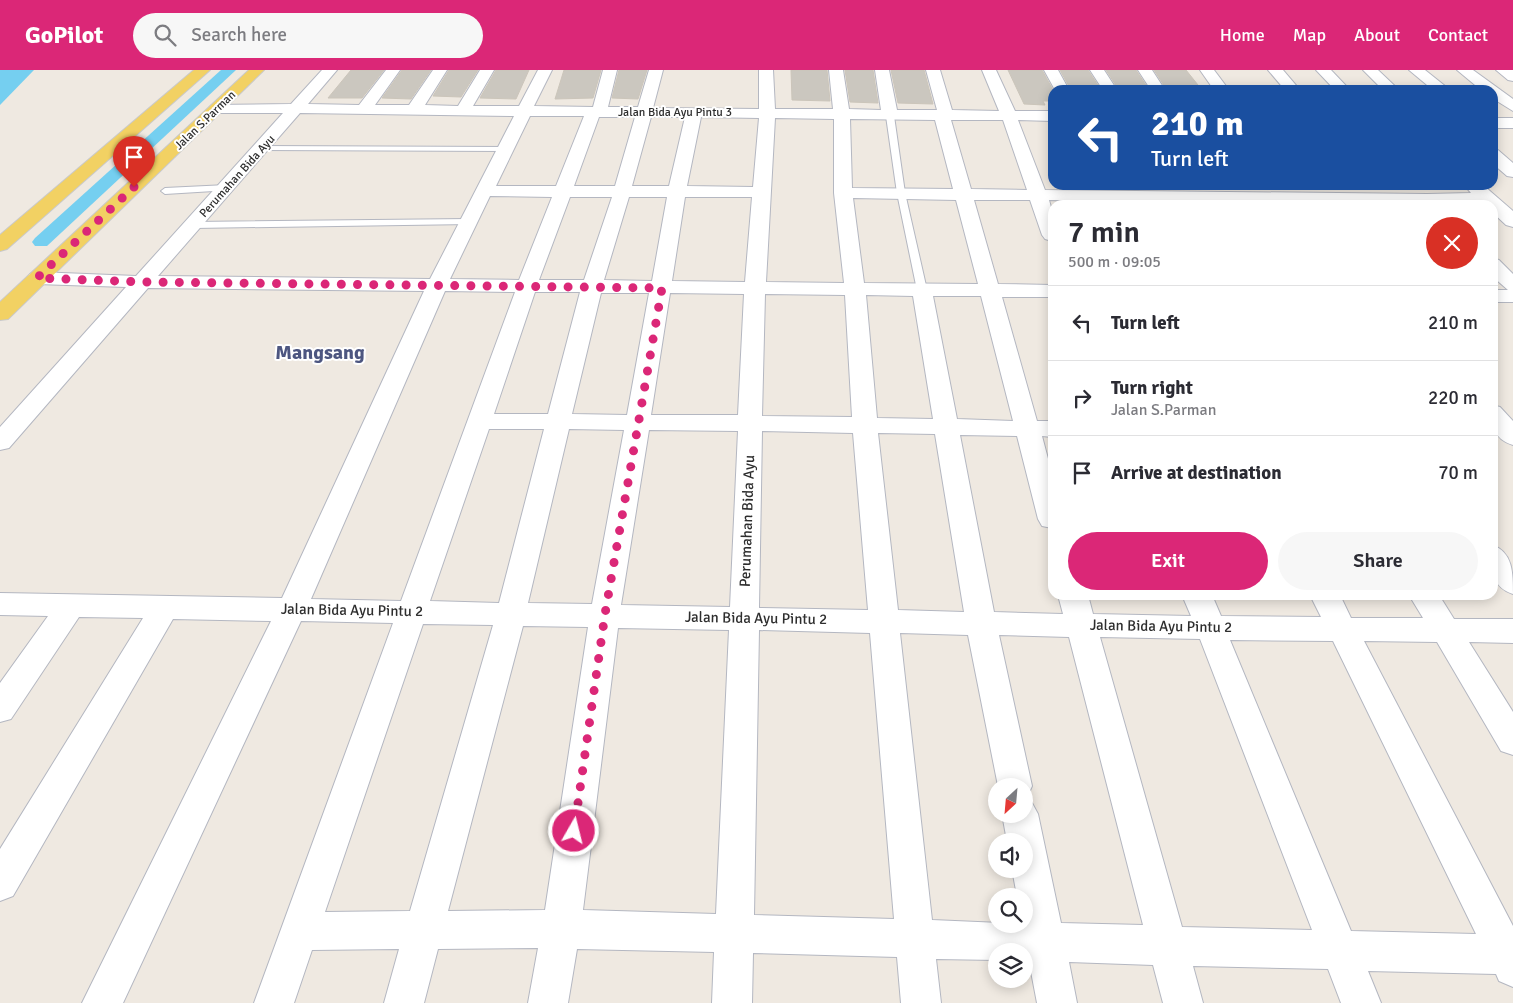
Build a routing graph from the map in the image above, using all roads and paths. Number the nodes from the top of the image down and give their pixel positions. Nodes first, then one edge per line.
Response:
1 (203, 70) edge
2 (257, 70) edge
3 (330, 70) edge
4 (393, 70) edge
5 (440, 70) edge
6 (487, 70) edge
7 (545, 70) edge
8 (610, 70) edge
9 (656, 70) edge
10 (766, 70) edge
11 (836, 70) edge
12 (882, 70) edge
13 (933, 70) edge
14 (989, 70) edge
15 (1051, 70) edge
16 (1097, 70) edge
17 (1145, 70) edge
18 (1207, 70) edge
19 (1275, 70) edge
20 (1323, 70) edge
21 (1370, 70) edge
22 (1416, 70) edge
23 (1464, 70) edge
24 (1503, 70) edge
25 (1513, 76) edge
26 (1059, 85) edge
27 (1107, 85) edge
28 (1155, 85) edge
29 (1218, 85) edge
30 (1288, 85) edge
31 (1338, 85) edge
32 (1386, 85) edge
33 (1436, 85) edge
34 (1485, 85) edge
35 (1498, 95) edge
36 (1513, 106) edge
37 (217, 108) junction
38 (297, 109) junction
39 (364, 109) junction
40 (414, 110) junction
41 (463, 110) junction
42 (525, 112) junction
43 (596, 112) junction
44 (643, 112) junction
45 (694, 112) junction
46 (767, 113) junction
47 (842, 114) junction
48 (890, 116) junction
49 (944, 116) junction
50 (1009, 116) junction
51 (1048, 116) edge
52 (1498, 122) edge
53 (1513, 123) edge
54 (262, 148) junction
55 (506, 149) junction
56 (1498, 159) edge
57 (1513, 172) edge
58 (227, 188) junction
59 (1419, 190) edge
60 (1479, 190) edge
61 (166, 191) dead end
62 (484, 191) junction
63 (564, 192) junction
64 (622, 192) junction
65 (677, 192) junction
66 (760, 192) junction
67 (844, 192) junction
68 (901, 193) junction
69 (963, 194) junction
70 (1038, 195) junction
71 (1310, 195) edge
72 (1359, 196) edge
73 (1488, 198) joint
74 (1117, 199) edge
75 (1180, 200) edge
76 (1237, 200) edge
77 (1407, 200) edge
78 (1429, 200) edge
79 (1460, 200) edge
80 (1498, 207) edge
81 (1513, 221) edge
82 (468, 222) junction
83 (1048, 224) edge
84 (194, 225) junction
85 (0, 245) edge
86 (1498, 270) edge
87 (37, 278) junction
88 (143, 282) junction
89 (437, 285) junction
90 (1513, 285) edge
91 (527, 286) junction
92 (592, 287) junction
93 (662, 288) junction
94 (755, 289) junction
95 (855, 290) junction
96 (922, 290) junction
97 (990, 291) junction
98 (1048, 291) edge
99 (1498, 296) edge
100 (1513, 296) edge
101 (0, 314) edge
102 (481, 421) junction
103 (559, 422) junction
104 (639, 422) junction
105 (750, 422) junction
106 (865, 425) junction
107 (947, 426) junction
108 (1040, 428) edge
109 (0, 442) edge
110 (1048, 489) edge
111 (1498, 563) edge
112 (1513, 583) edge
113 (1199, 600) edge
114 (1328, 600) edge
115 (1427, 600) edge
116 (0, 604) edge
117 (72, 604) junction
118 (165, 607) junction
119 (292, 609) junction
120 (1077, 610) edge
121 (412, 611) junction
122 (511, 613) junction
123 (605, 614) junction
124 (744, 618) junction
125 (885, 620) junction
126 (981, 623) junction
127 (1211, 628) junction
128 (1344, 630) junction
129 (1513, 631) edge
130 (1448, 632) junction
131 (0, 709) edge
132 (1513, 741) edge
133 (1013, 778) edge
134 (1022, 823) edge
135 (0, 883) edge
136 (424, 930) junction
137 (561, 930) junction
138 (300, 931) junction
139 (735, 935) junction
140 (916, 939) junction
141 (1047, 942) junction
142 (1168, 945) junction
143 (1340, 949) junction
144 (1511, 959) edge
145 (102, 1003) edge
146 (274, 1003) edge
147 (404, 1003) edge
148 (548, 1003) edge
149 (732, 1003) edge
150 (921, 1003) edge
151 (1058, 1003) edge
152 (1183, 1003) edge
153 (1361, 1003) edge

1 - 85 main road
2 - 37 main road, Jalan S.Parman
3 - 38 street, Perumahan Bida Ayu
4 - 39 street
5 - 40 street
6 - 41 street
7 - 42 street
8 - 43 street
9 - 44 street
10 - 46 street, Perumahan Bida Ayu
11 - 47 street
12 - 48 street
13 - 49 street
14 - 50 street
15 - 26 street
16 - 27 street
17 - 28 street
18 - 29 street
19 - 30 street
20 - 31 street
21 - 32 street
22 - 33 street
23 - 34 street
24 - 25 street
35 - 36 street
37 - 38 street, Jalan Bida Ayu Pintu 3
37 - 87 main road, Jalan S.Parman
38 - 39 street, Jalan Bida Ayu Pintu 3
38 - 54 street, Perumahan Bida Ayu
39 - 40 street, Jalan Bida Ayu Pintu 3
40 - 41 street, Jalan Bida Ayu Pintu 3
41 - 42 street, Jalan Bida Ayu Pintu 3
42 - 43 street, Jalan Bida Ayu Pintu 3
42 - 55 street
43 - 44 street, Jalan Bida Ayu Pintu 3
43 - 63 street
44 - 45 street, Jalan Bida Ayu Pintu 3
44 - 64 street
45 - 46 street, Jalan Bida Ayu Pintu 3
45 - 65 street
46 - 47 street, Jalan Bida Ayu Pintu 3
46 - 66 street, Perumahan Bida Ayu
47 - 48 street, Jalan Bida Ayu Pintu 3
47 - 67 street
48 - 49 street, Jalan Bida Ayu Pintu 3
48 - 68 lane
49 - 50 street, Jalan Bida Ayu Pintu 3
49 - 69 street
50 - 51 street, Jalan Bida Ayu Pintu 3
50 - 70 street
52 - 53 street
54 - 55 lane
54 - 58 street, Perumahan Bida Ayu
55 - 62 street
56 - 57 street
58 - 61 lane
58 - 84 street, Perumahan Bida Ayu
59 - 78 street
60 - 73 street
62 - 63 street
62 - 82 street
63 - 64 street
63 - 91 street
64 - 65 street
64 - 92 street
65 - 66 street
65 - 93 street
66 - 94 street, Perumahan Bida Ayu
67 - 68 street
67 - 95 street
68 - 69 street
68 - 96 lane
69 - 70 street
69 - 97 street
70 - 74 street
70 - 83 street
71 - 72 street
71 - 76 street
72 - 77 street
73 - 79 street
74 - 75 street
75 - 76 street
80 - 81 street
82 - 84 lane
82 - 89 street
84 - 88 street, Perumahan Bida Ayu
86 - 90 street
87 - 88 street
87 - 101 main road, Jalan S.Parman
88 - 89 street
88 - 109 street, Perumahan Bida Ayu
89 - 91 street
89 - 119 street
91 - 92 street
91 - 102 street
92 - 93 street
92 - 103 street
93 - 94 street
93 - 104 street
94 - 95 street
94 - 105 street, Perumahan Bida Ayu
95 - 96 street
95 - 106 street
96 - 97 street
96 - 107 street
97 - 98 street
97 - 108 street
99 - 100 street
102 - 103 street
102 - 121 street
103 - 104 street
103 - 122 street
104 - 105 street
104 - 123 street
105 - 106 street
105 - 124 street, Perumahan Bida Ayu
106 - 107 street
106 - 125 street
107 - 108 street
107 - 126 street
108 - 110 street
111 - 112 street
113 - 127 street
114 - 128 street
115 - 130 street
116 - 117 street, Jalan Bida Ayu Pintu 2
117 - 118 street, Jalan Bida Ayu Pintu 2
117 - 131 street
118 - 119 street, Jalan Bida Ayu Pintu 2
118 - 135 street
119 - 121 street, Jalan Bida Ayu Pintu 2
119 - 145 street
120 - 126 street, Jalan Bida Ayu Pintu 2
120 - 127 street, Jalan Bida Ayu Pintu 2
120 - 142 street
121 - 122 street, Jalan Bida Ayu Pintu 2
121 - 138 street
122 - 123 street, Jalan Bida Ayu Pintu 2
122 - 136 street
123 - 124 street, Jalan Bida Ayu Pintu 2
123 - 137 street
124 - 125 street, Jalan Bida Ayu Pintu 2
124 - 139 street, Perumahan Bida Ayu
125 - 126 street, Jalan Bida Ayu Pintu 2
125 - 140 street
126 - 133 street
127 - 128 street, Jalan Bida Ayu Pintu 2
127 - 143 street
128 - 130 street, Jalan Bida Ayu Pintu 2
128 - 144 street
129 - 130 street, Jalan Bida Ayu Pintu 2
130 - 132 street
134 - 141 street
136 - 137 street
136 - 138 street
136 - 147 street
137 - 139 street
137 - 148 street
138 - 146 street
139 - 140 street
139 - 149 street, Perumahan Bida Ayu
140 - 141 street
140 - 150 street
141 - 142 street
141 - 151 street
142 - 143 street
142 - 152 street
143 - 144 street
143 - 153 street

